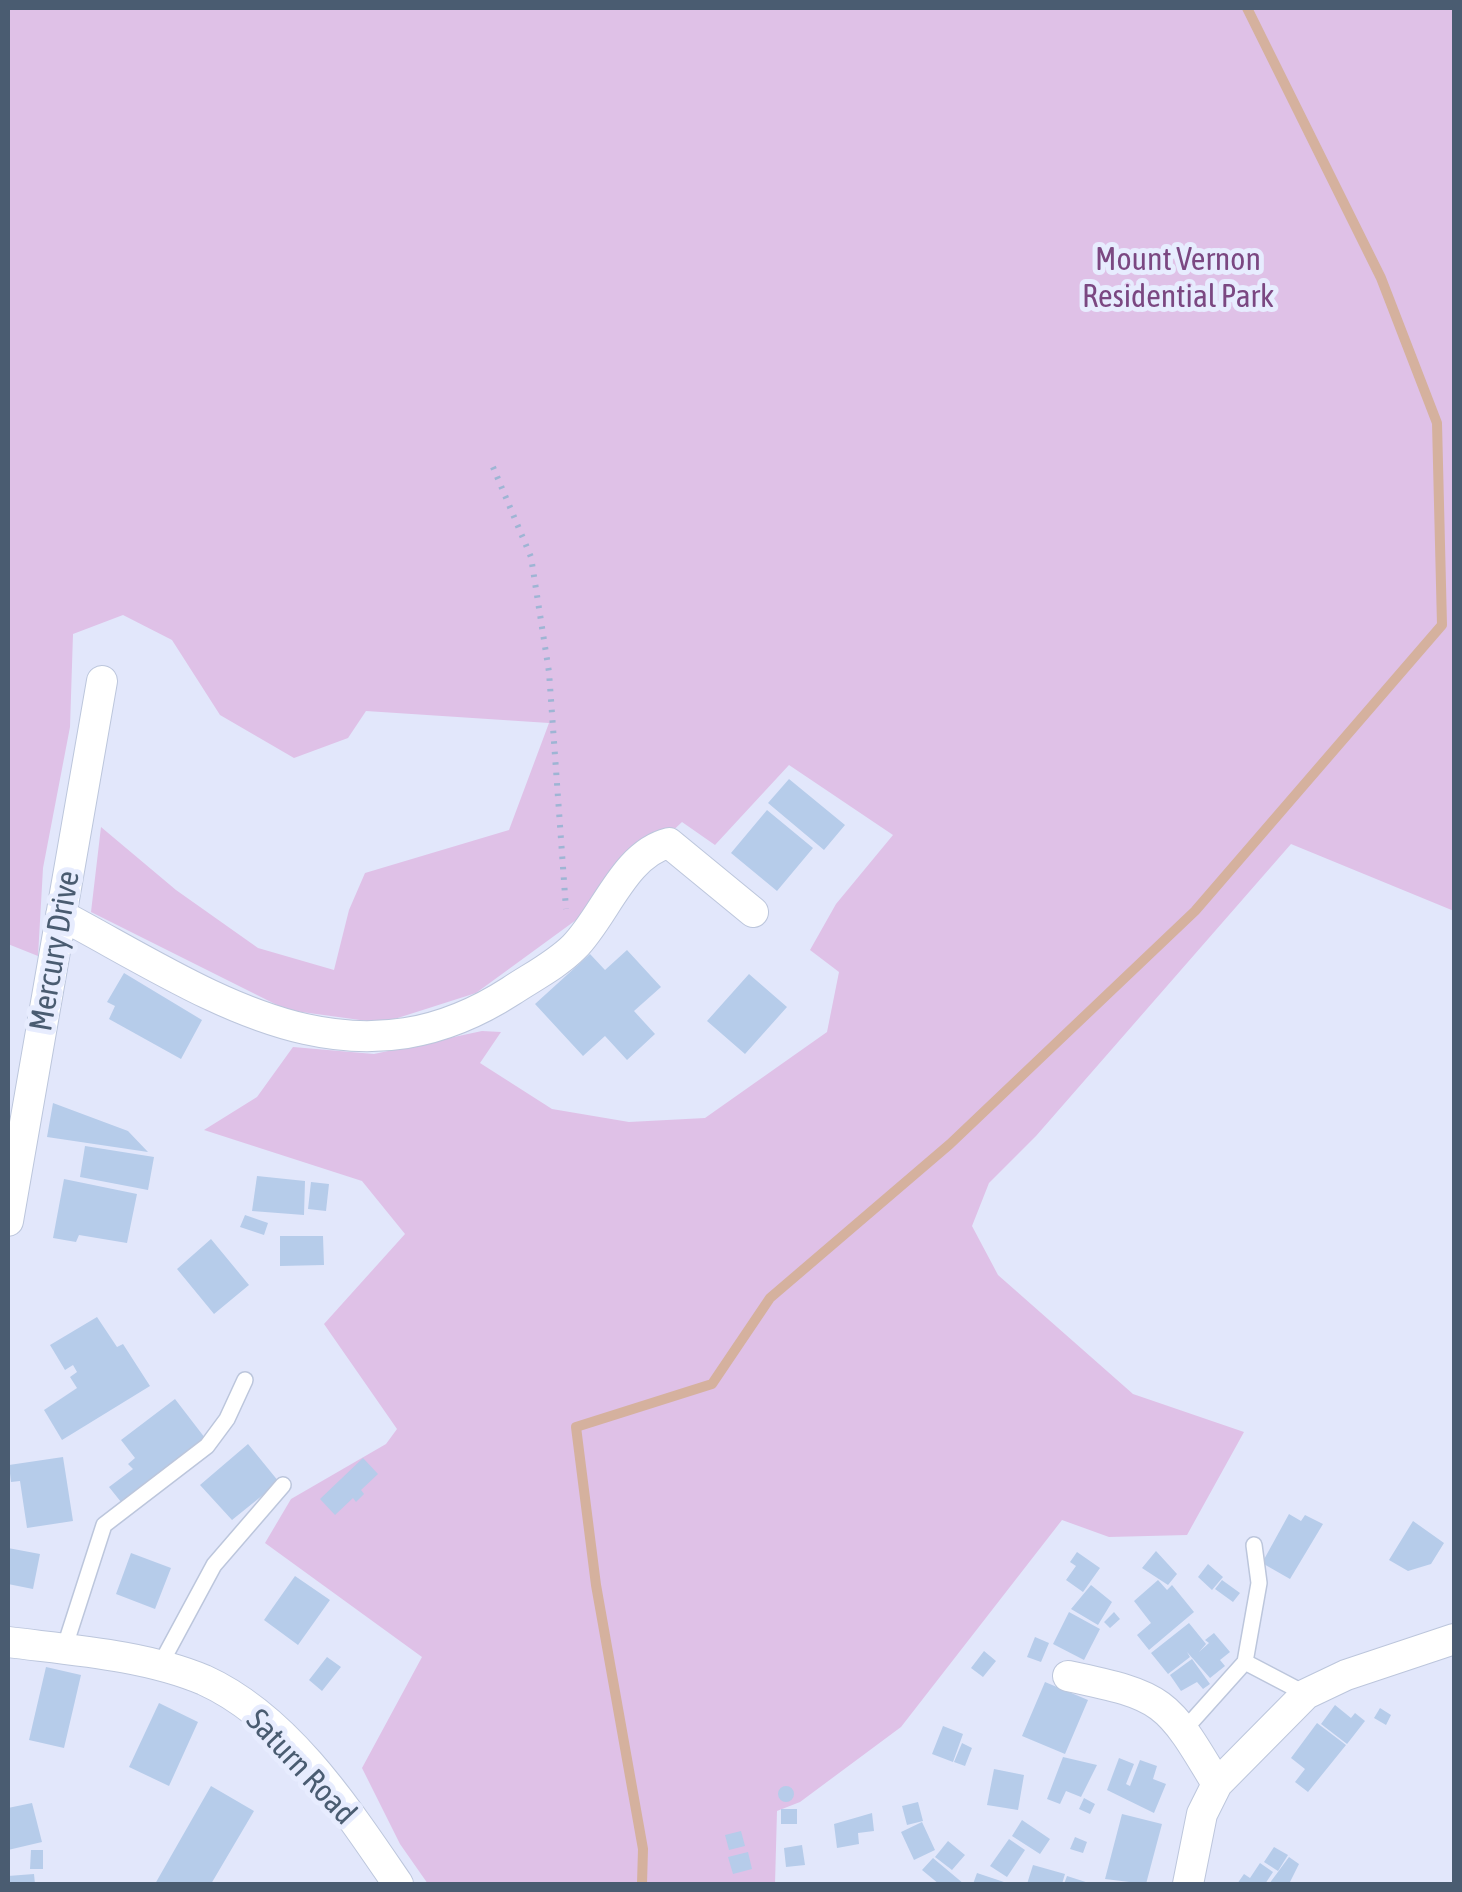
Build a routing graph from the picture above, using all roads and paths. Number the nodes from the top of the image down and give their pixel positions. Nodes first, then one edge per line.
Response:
1 (493, 467) dead end
2 (102, 681) dead end
3 (753, 912) dead end
4 (61, 915) junction
5 (566, 955) junction
6 (8, 1221) edge
7 (245, 1380) dead end
8 (283, 1485) dead end
9 (1254, 1545) dead end
10 (1454, 1640) edge
11 (8, 1642) edge
12 (64, 1649) junction
13 (1245, 1662) junction
14 (159, 1667) junction
15 (1068, 1676) dead end
16 (1306, 1694) junction
17 (1185, 1730) junction
18 (1217, 1784) junction
19 (398, 1884) edge
20 (1188, 1884) edge

1 - 5 path
2 - 4 street, Mercury Drive
3 - 5 street
4 - 5 street
4 - 6 street, Mercury Drive
7 - 12 lane
8 - 14 lane
9 - 13 lane
10 - 16 street
11 - 12 street, Saturn Road
12 - 14 street, Saturn Road
13 - 16 lane
13 - 17 lane
14 - 19 street, Saturn Road
15 - 17 street
16 - 18 street
17 - 18 street
18 - 20 street

